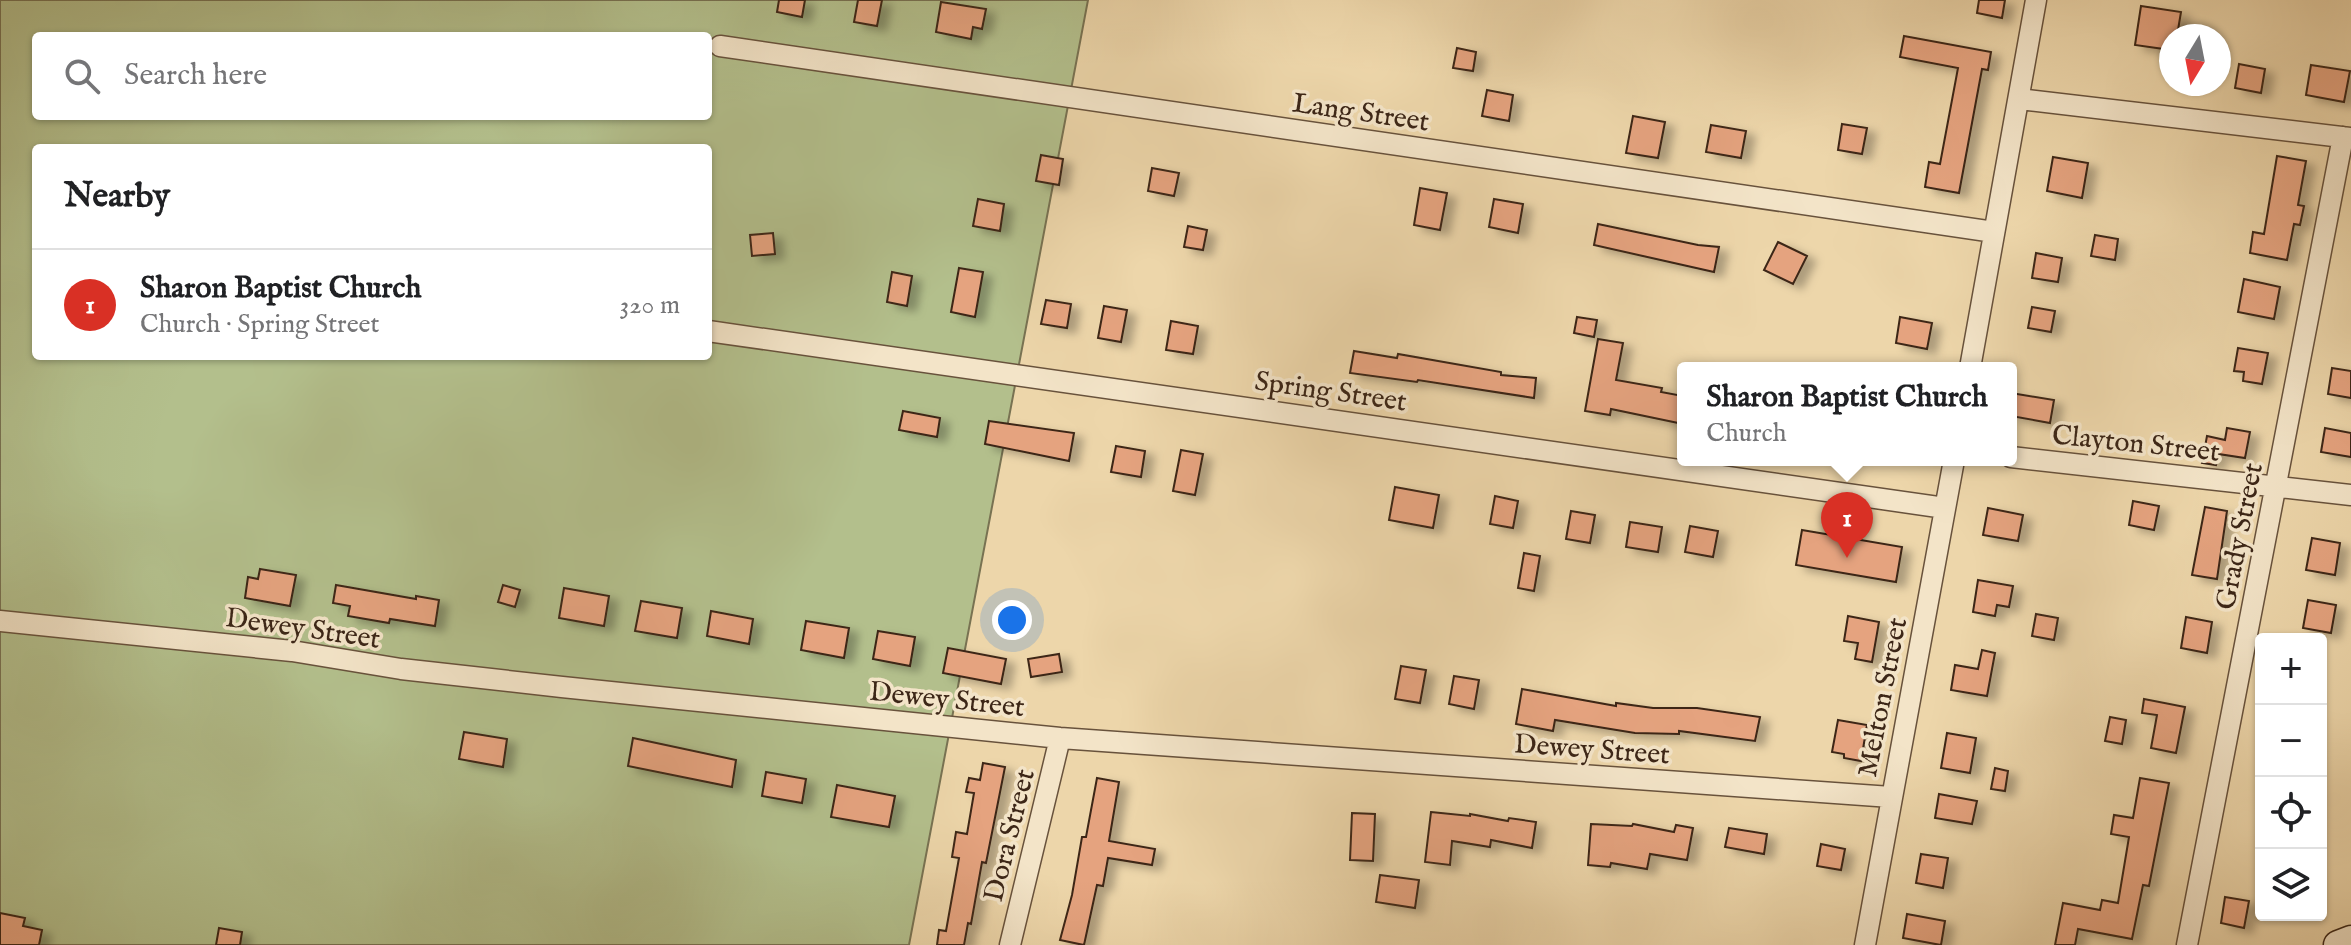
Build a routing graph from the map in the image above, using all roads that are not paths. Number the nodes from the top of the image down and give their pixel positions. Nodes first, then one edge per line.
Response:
1 (2036, 0) edge
2 (720, 46) dead end
3 (2019, 99) junction
4 (2347, 138) edge
5 (1994, 232) junction
6 (712, 332) edge
7 (1971, 362) edge
8 (2017, 458) edge
9 (1953, 466) edge
10 (2276, 486) junction
11 (2351, 495) edge
12 (1945, 508) junction
13 (0, 621) edge
14 (1060, 738) junction
15 (1891, 797) junction
16 (2351, 940) edge
17 (1010, 945) edge
18 (1865, 945) edge
19 (2187, 945) edge
20 (2338, 945) edge

1 - 3 street
2 - 5 street, Lang Street
3 - 4 street
3 - 5 street
4 - 10 street, Grady Street
5 - 7 street
6 - 12 street, Spring Street
8 - 10 street, Clayton Street
9 - 12 street, Melton Street
10 - 11 street, Clayton Street
10 - 19 street, Grady Street
12 - 15 street, Melton Street
13 - 14 street, Dewey Street
14 - 15 street, Dewey Street
14 - 17 street, Dora Street
15 - 18 street, Melton Street
16 - 20 main road

